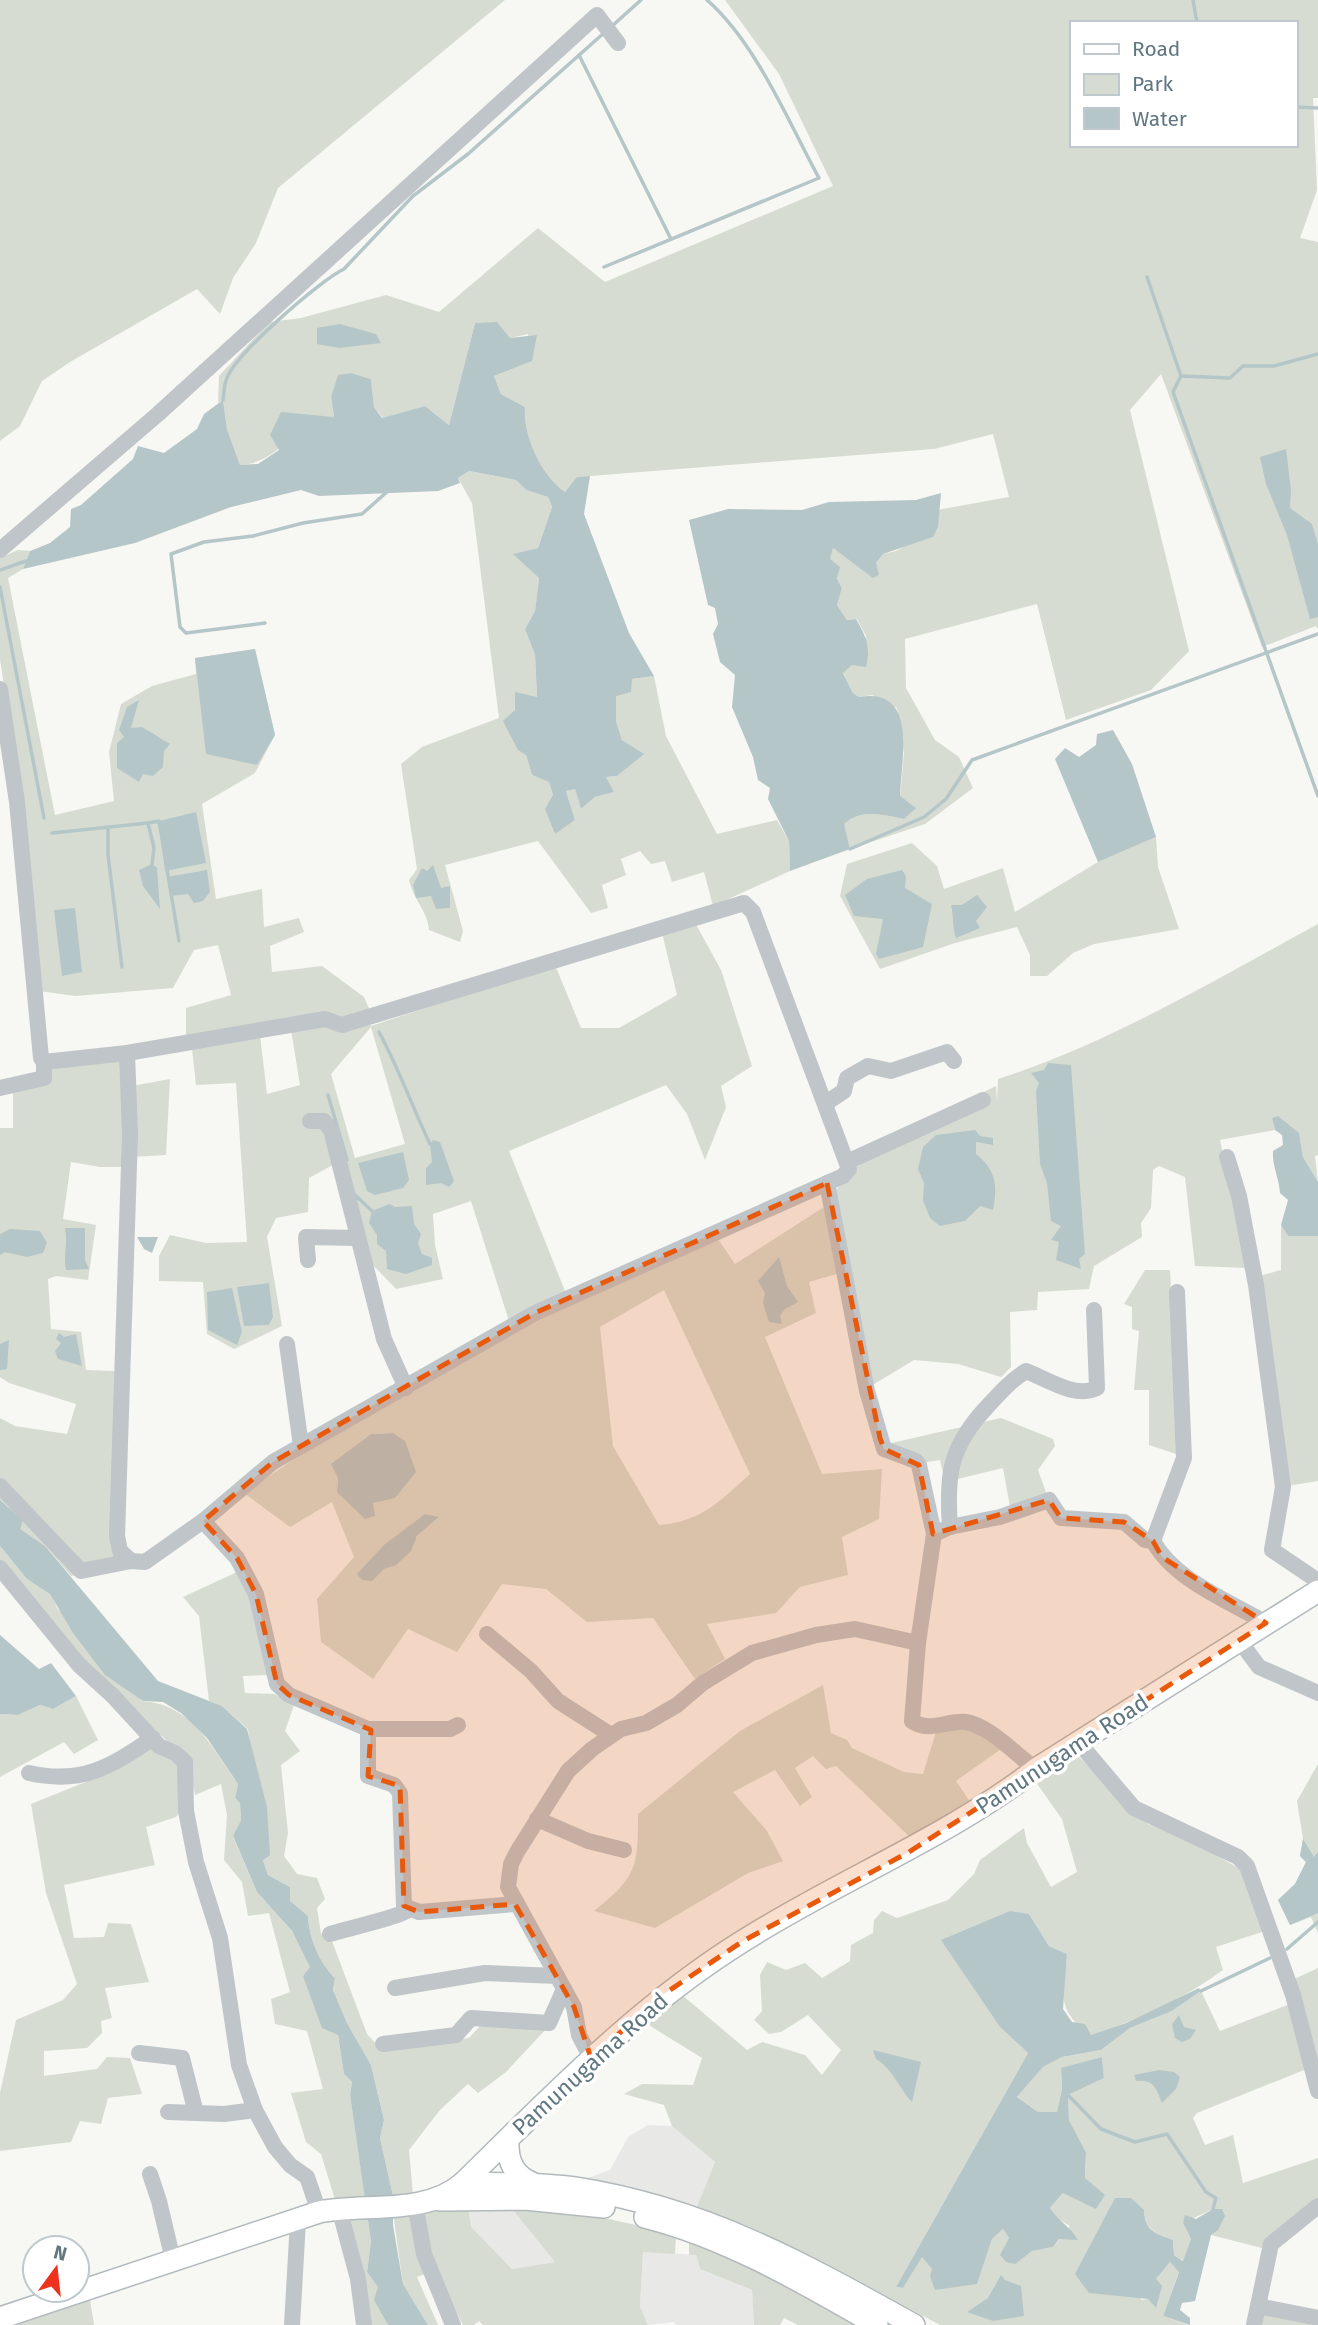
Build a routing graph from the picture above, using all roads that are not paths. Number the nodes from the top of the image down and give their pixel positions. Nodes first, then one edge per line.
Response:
1 (617, 40) dead end
2 (0, 550) edge
3 (0, 689) edge
4 (127, 1053) junction
5 (954, 1061) dead end
6 (44, 1062) junction
7 (0, 1088) edge
8 (983, 1100) dead end
9 (826, 1103) junction
10 (310, 1121) dead end
11 (1227, 1157) dead end
12 (849, 1161) junction
13 (827, 1183) junction
14 (358, 1238) junction
15 (307, 1260) dead end
16 (1177, 1293) dead end
17 (1094, 1310) dead end
18 (287, 1344) dead end
19 (406, 1388) junction
20 (301, 1446) junction
21 (0, 1486) edge
22 (203, 1521) junction
23 (950, 1527) junction
24 (934, 1534) junction
25 (1153, 1541) junction
26 (131, 1561) junction
27 (0, 1568) edge
28 (1318, 1581) edge
29 (1318, 1591) edge
30 (1266, 1623) junction
31 (487, 1634) dead end
32 (1239, 1640) junction
33 (918, 1643) junction
34 (1316, 1690) edge
35 (458, 1725) dead end
36 (368, 1729) junction
37 (611, 1735) junction
38 (153, 1738) junction
39 (1079, 1743) junction
40 (1035, 1769) junction
41 (29, 1773) dead end
42 (537, 1819) junction
43 (624, 1850) dead end
44 (515, 1904) junction
45 (408, 1910) junction
46 (330, 1934) dead end
47 (561, 1983) junction
48 (395, 1988) dead end
49 (383, 2044) dead end
50 (139, 2053) dead end
51 (591, 2058) junction
52 (1318, 2091) edge
53 (255, 2110) junction
54 (168, 2112) dead end
55 (196, 2113) junction
56 (508, 2140) junction
57 (150, 2174) dead end
58 (463, 2183) junction
59 (534, 2185) junction
60 (426, 2202) junction
61 (1318, 2206) edge
62 (338, 2209) junction
63 (298, 2221) junction
64 (173, 2260) junction
65 (1258, 2306) junction
66 (0, 2318) edge
67 (1318, 2318) edge
68 (292, 2325) edge
69 (365, 2325) edge
70 (453, 2325) edge
71 (877, 2325) edge
72 (914, 2325) edge
73 (1254, 2325) edge

1 - 2 street
3 - 6 street
4 - 6 street
4 - 9 street
4 - 26 street
5 - 9 street
6 - 7 street
8 - 12 street
9 - 12 street
10 - 14 street
11 - 28 street
12 - 13 street
13 - 19 street
13 - 24 street
14 - 15 street
14 - 19 street
16 - 25 street
17 - 23 street
18 - 20 street
19 - 20 street
20 - 22 street
21 - 26 street
22 - 26 street
22 - 36 street
23 - 24 street
23 - 25 street
24 - 33 street
25 - 30 street
27 - 38 street
29 - 30 main road, Pamunugama Road
30 - 32 main road, Pamunugama Road
31 - 37 street
32 - 34 street
32 - 39 main road, Pamunugama Road
33 - 37 street
33 - 40 street
35 - 36 street
36 - 45 street
37 - 42 street
38 - 41 street
38 - 53 street
39 - 40 main road, Pamunugama Road
39 - 52 street
40 - 51 main road, Pamunugama Road
42 - 43 street
42 - 44 street
44 - 45 street
44 - 47 street
45 - 46 street
47 - 48 street
47 - 49 street
47 - 51 street
50 - 55 street
51 - 56 main road, Pamunugama Road
53 - 55 street
53 - 62 street
54 - 55 street
56 - 58 main road, Pamunugama Road
56 - 59 main road
57 - 64 street
58 - 59 main road
58 - 60 main road, Pamunugama Road
59 - 72 main road
60 - 62 main road, Pamunugama Road
60 - 70 street
60 - 71 main road
61 - 65 street
62 - 63 main road, Pamunugama Road
62 - 69 street
63 - 64 main road, Pamunugama Road
63 - 68 street
64 - 66 main road, Pamunugama Road
65 - 67 street
65 - 73 street

